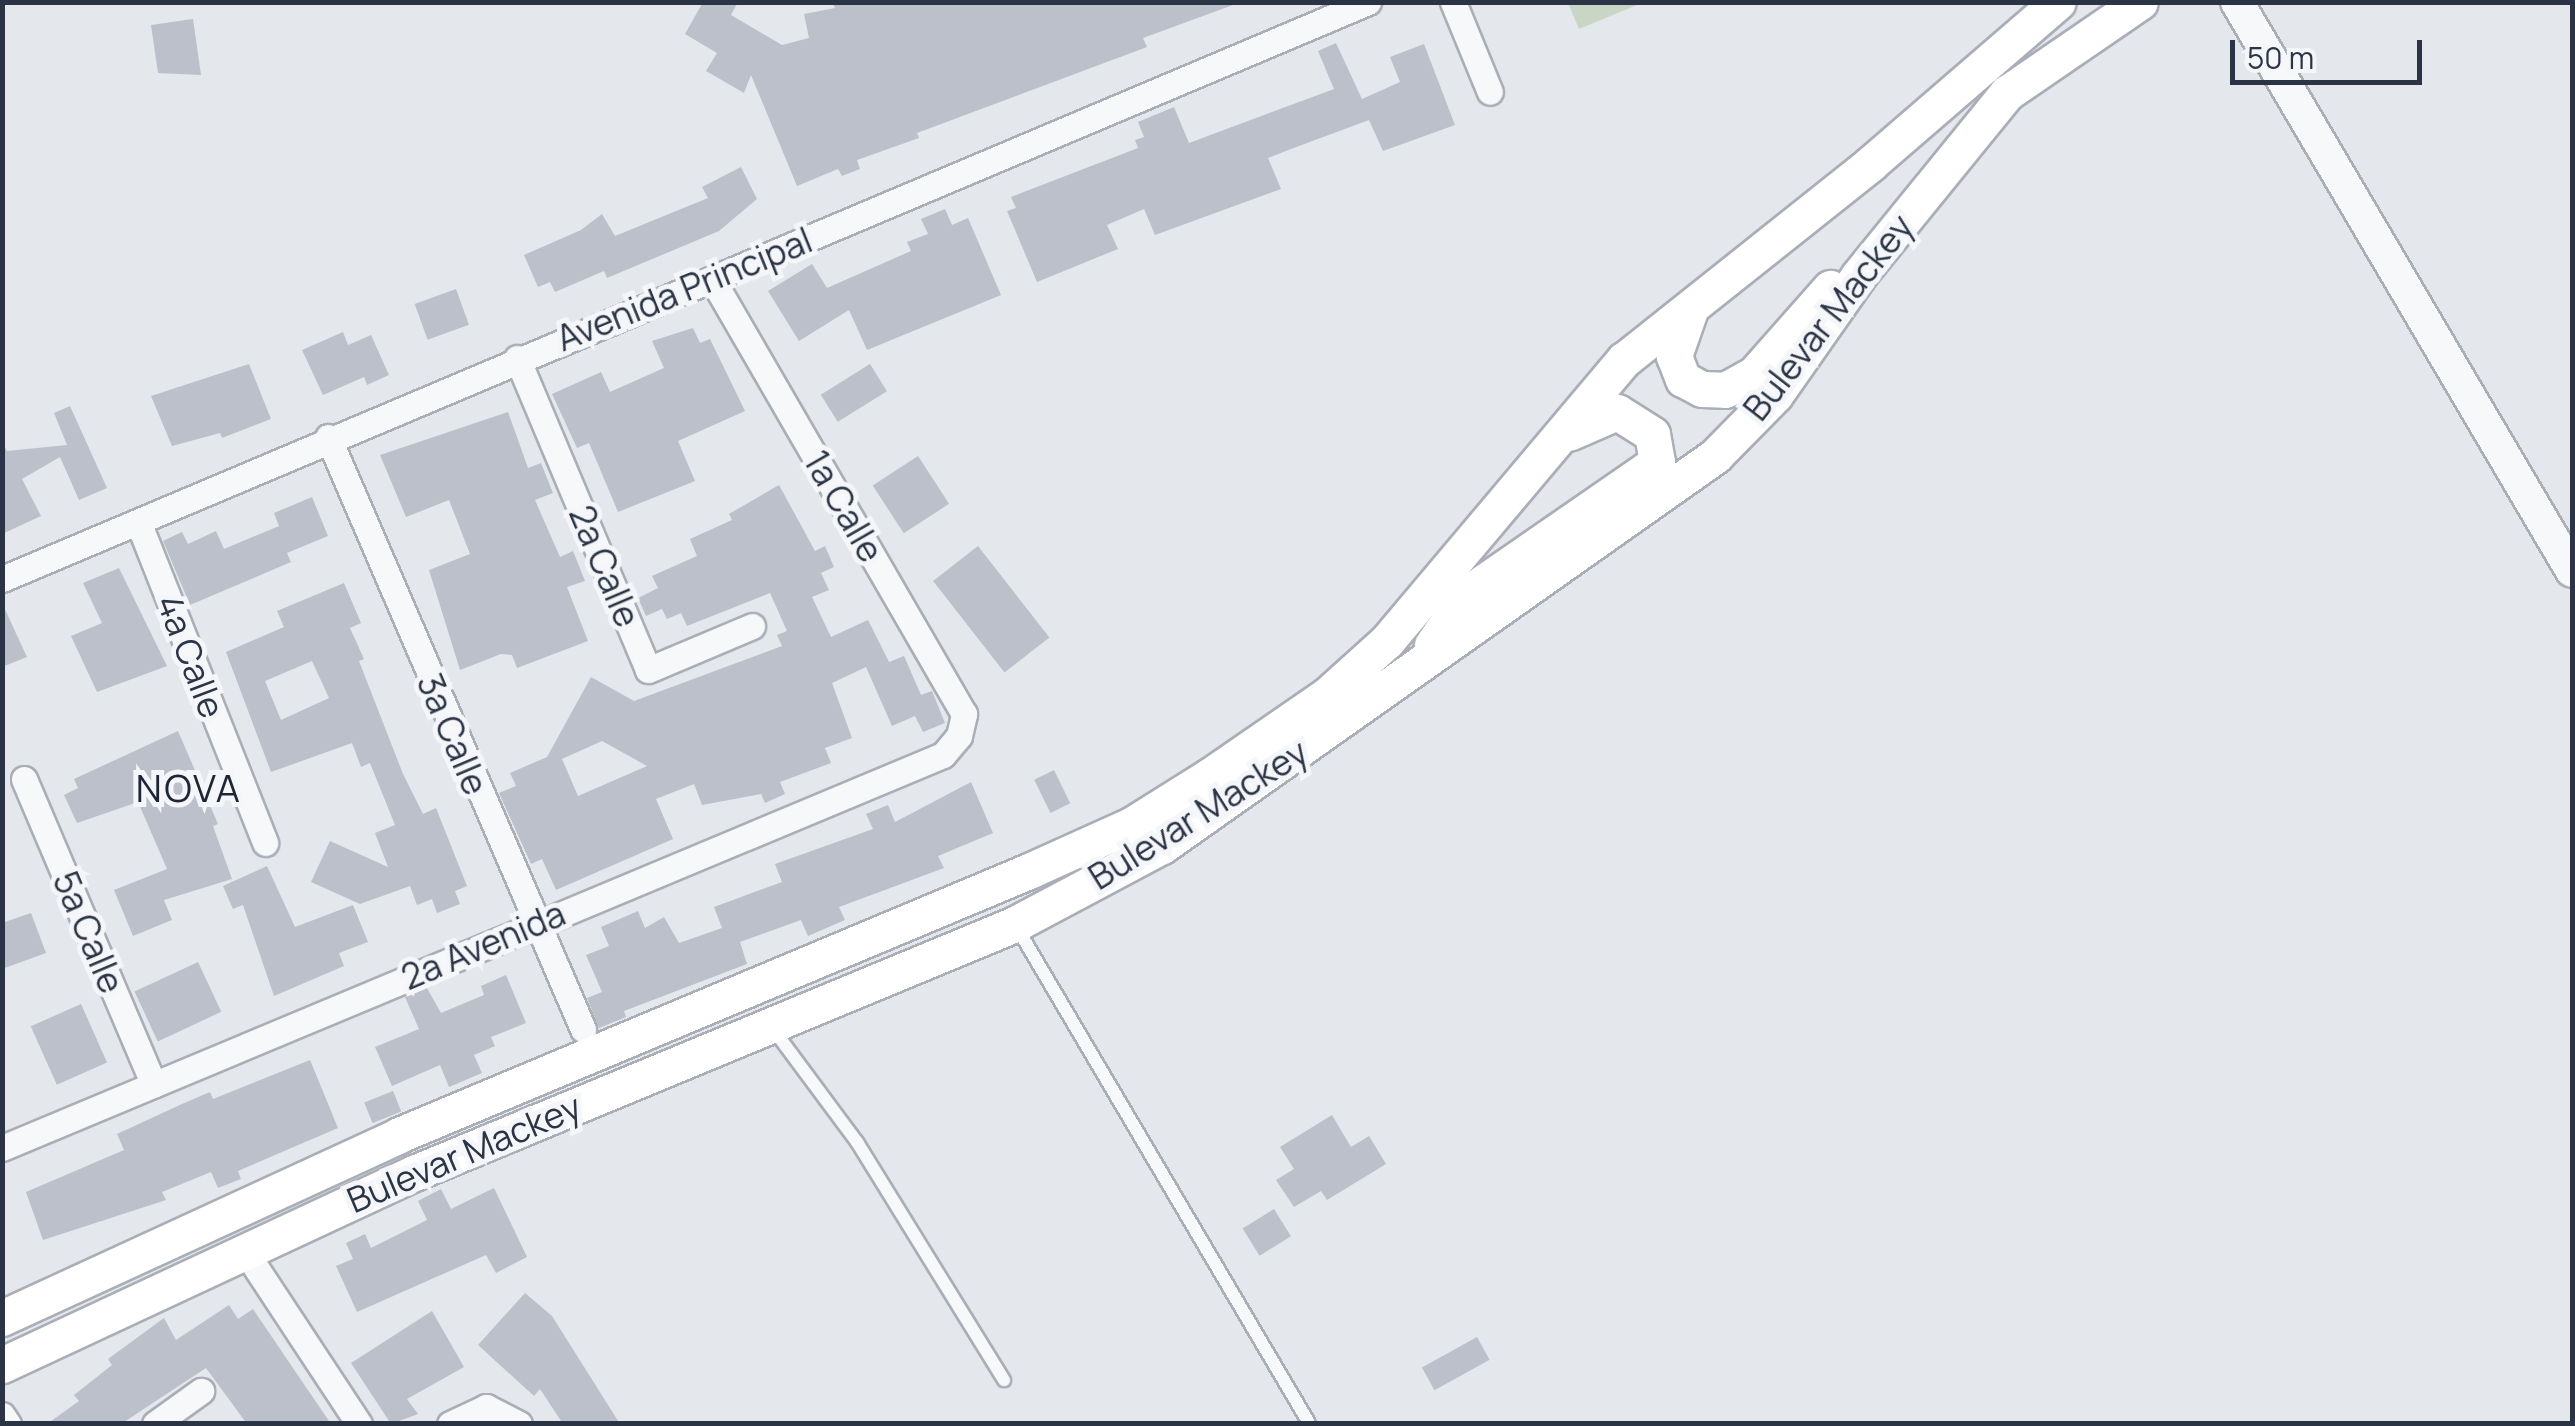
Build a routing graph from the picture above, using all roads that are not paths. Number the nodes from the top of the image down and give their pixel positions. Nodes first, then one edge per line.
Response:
1 (1368, 2) edge
2 (1452, 2) edge
3 (2058, 2) edge
4 (2140, 2) edge
5 (2237, 2) edge
6 (1490, 92) dead end
7 (1859, 274) junction
8 (712, 279) junction
9 (1691, 309) junction
10 (518, 358) junction
11 (1566, 434) junction
12 (328, 438) junction
13 (139, 524) junction
14 (2572, 571) edge
15 (2, 580) edge
16 (752, 626) dead end
17 (1423, 658) junction
18 (959, 736) joint
19 (24, 779) dead end
20 (265, 843) dead end
21 (532, 923) junction
22 (1015, 924) junction
23 (769, 1024) junction
24 (583, 1028) dead end
25 (154, 1086) junction
26 (2, 1148) edge
27 (243, 1248) junction
28 (2, 1318) edge
29 (2, 1365) edge
30 (1004, 1380) dead end
31 (200, 1391) dead end
32 (2, 1415) edge
33 (8, 1424) edge
34 (155, 1424) edge
35 (358, 1424) edge
36 (450, 1424) edge
37 (519, 1424) edge
38 (1309, 1424) edge

1 - 8 street, Avenida Principal
2 - 6 street
3 - 9 main road, Bulevar Mackey
4 - 7 main road, Bulevar Mackey
5 - 14 street
7 - 9 main road
7 - 17 main road, Bulevar Mackey
8 - 10 street, Avenida Principal
8 - 18 street, 1a Calle
9 - 11 main road, Bulevar Mackey
10 - 12 street, Avenida Principal
10 - 16 street, 2a Calle
11 - 17 main road
11 - 28 main road, Bulevar Mackey
12 - 13 street, Avenida Principal
12 - 21 street, 3a Calle
13 - 15 street, Avenida Principal
13 - 20 street, 4a Calle
17 - 22 main road, Bulevar Mackey
18 - 21 street, 2a Avenida
19 - 25 street, 5a Calle
21 - 24 street, 3a Calle
21 - 25 street, 2a Avenida
22 - 23 main road, Bulevar Mackey
22 - 38 lane
23 - 27 main road, Bulevar Mackey
23 - 30 lane
25 - 26 street, 2a Avenida
27 - 29 main road, Bulevar Mackey
27 - 35 street
31 - 34 street
32 - 33 street
36 - 37 street

